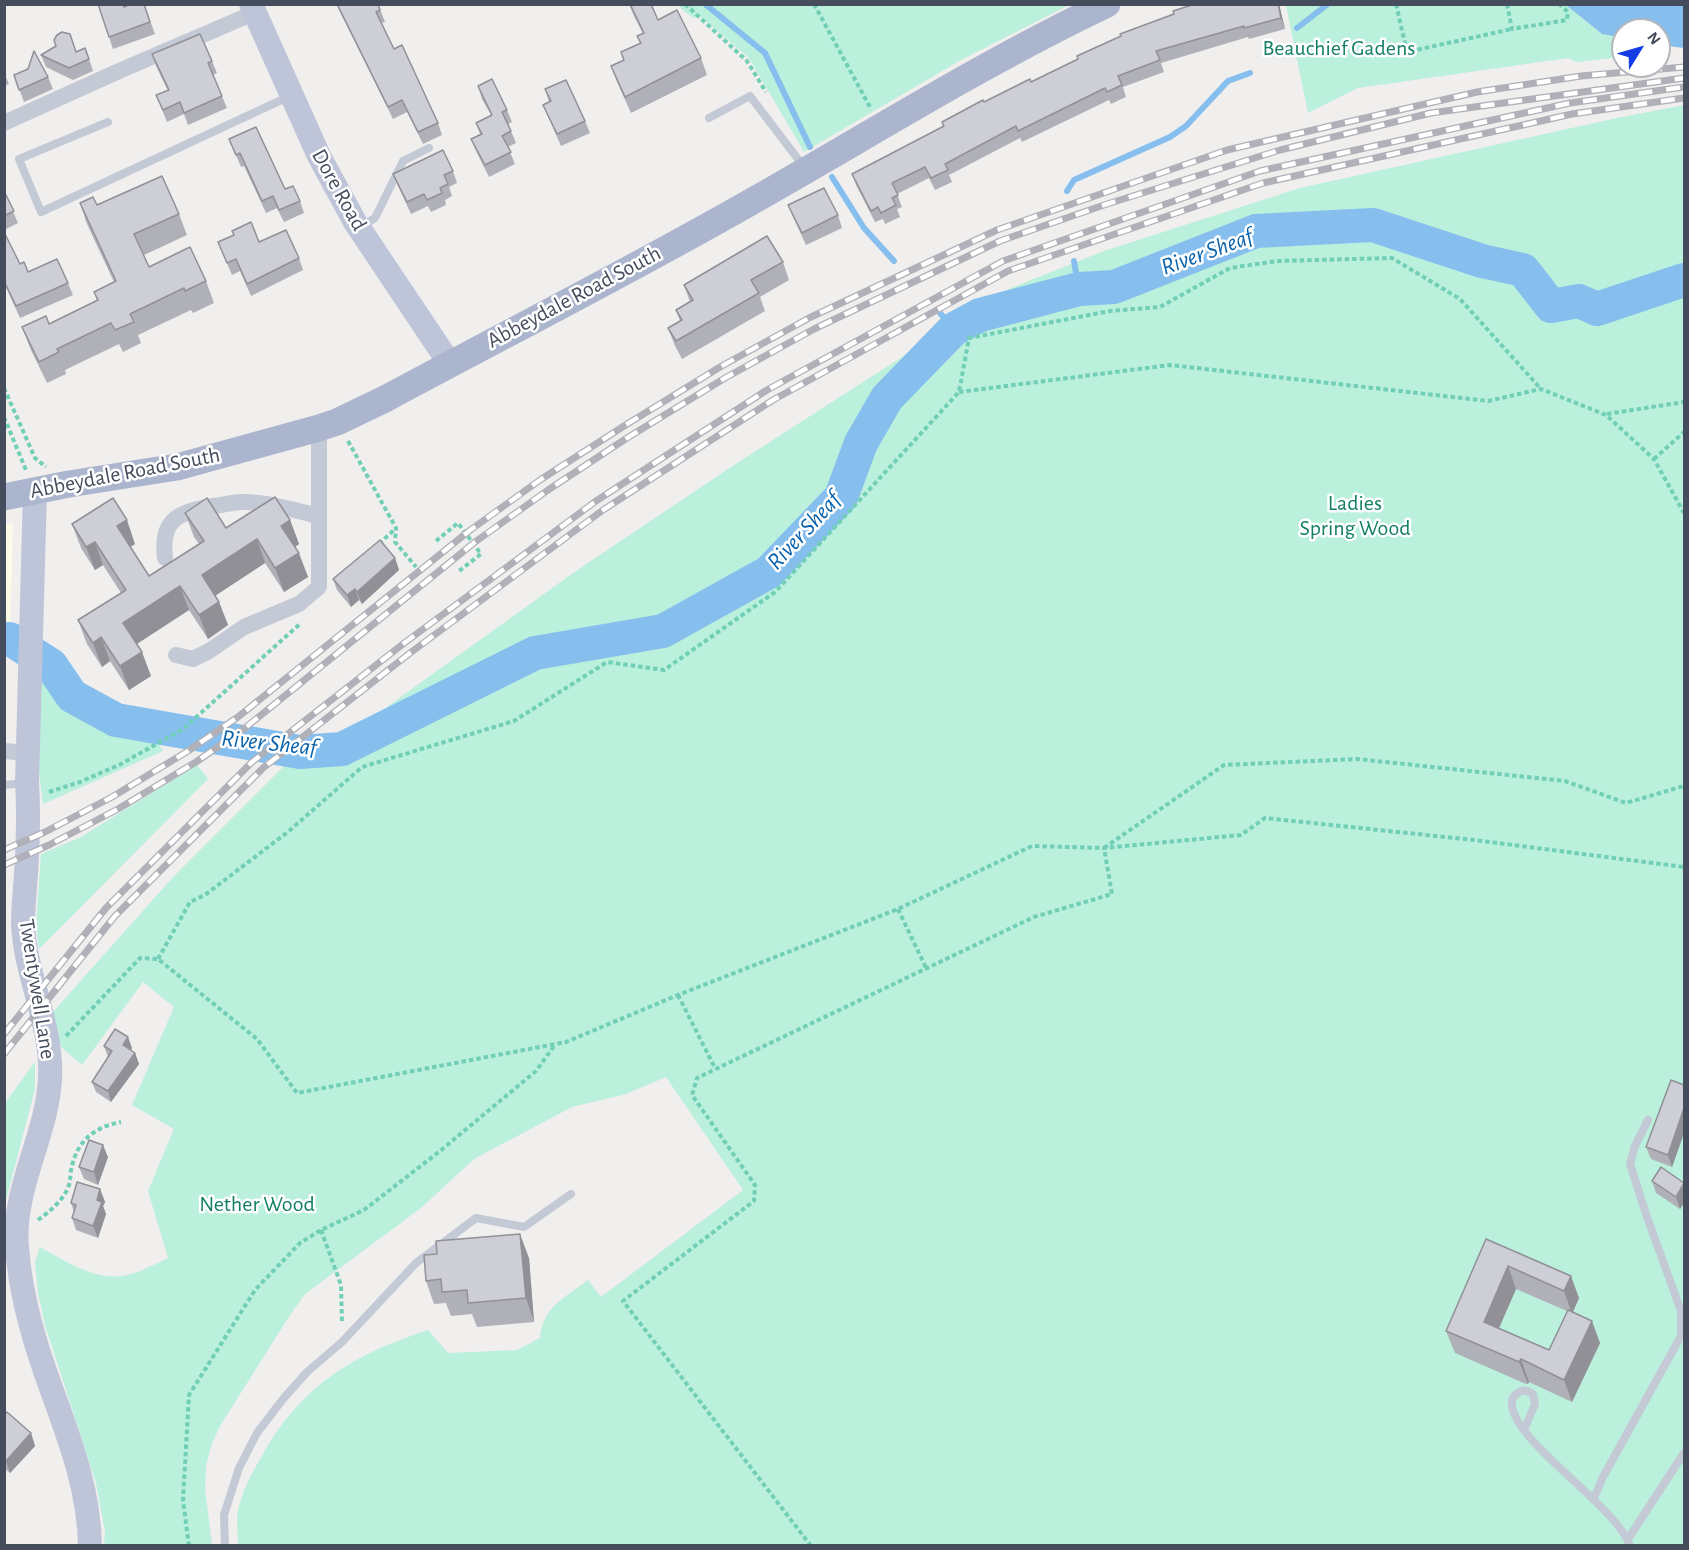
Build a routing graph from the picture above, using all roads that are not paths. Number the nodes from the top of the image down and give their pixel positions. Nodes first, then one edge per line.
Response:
1 (1107, 4) edge
2 (253, 9) edge
3 (291, 96) junction
4 (709, 118) dead end
5 (108, 122) dead end
6 (4, 123) edge
7 (429, 148) dead end
8 (806, 170) junction
9 (359, 228) junction
10 (450, 364) junction
11 (328, 425) junction
12 (35, 490) junction
13 (4, 497) edge
14 (319, 516) junction
15 (165, 558) dead end
16 (176, 656) dead end
17 (16, 752) edge
18 (20, 788) edge
19 (1648, 1119) dead end
20 (571, 1194) dead end
21 (1524, 1430) dead end
22 (1684, 1453) edge
23 (1594, 1498) junction
24 (1629, 1542) edge
25 (90, 1545) edge
26 (225, 1545) edge

1 - 8 main road, Abbeydale Road South
2 - 3 street, Dore Road
2 - 6 street
3 - 5 lane
3 - 9 street, Dore Road
4 - 8 lane
7 - 9 lane
8 - 10 main road, Abbeydale Road South
9 - 10 street, Dore Road
10 - 11 main road, Abbeydale Road South
11 - 12 main road, Abbeydale Road South
11 - 14 street
12 - 13 main road, Abbeydale Road South
12 - 17 street, Twentywell Lane
14 - 15 street
14 - 16 street
17 - 18 street, Twentywell Lane
18 - 25 street, Twentywell Lane
19 - 23 lane
20 - 26 lane
21 - 23 lane
22 - 24 lane
23 - 24 lane

